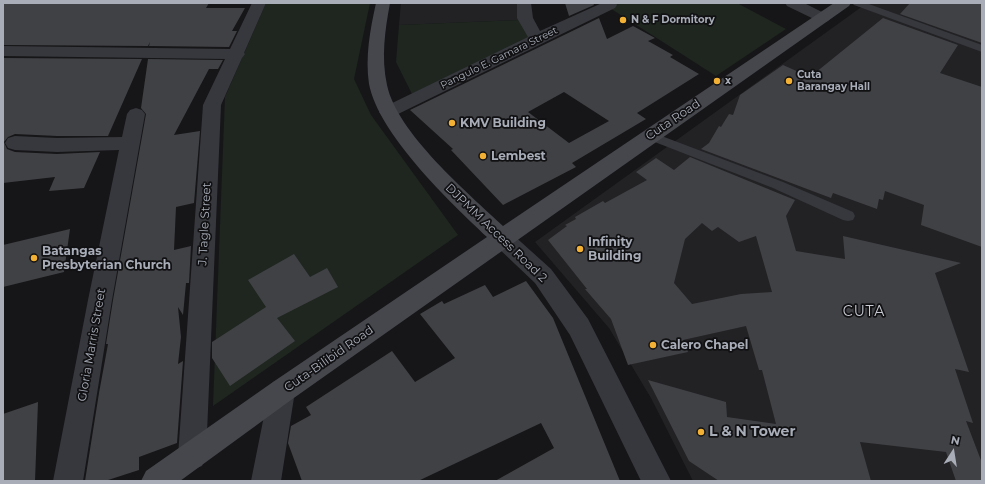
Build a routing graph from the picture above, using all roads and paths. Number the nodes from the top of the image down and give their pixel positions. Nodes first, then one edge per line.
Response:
1 (259, 3) edge
2 (382, 3) edge
3 (524, 3) edge
4 (792, 3) edge
5 (844, 3) edge
6 (857, 3) edge
7 (610, 5) dead end
8 (823, 18) junction
9 (536, 39) junction
10 (982, 49) edge
11 (3, 51) edge
12 (237, 54) junction
13 (388, 112) junction
14 (136, 114) dead end
15 (650, 136) junction
16 (15, 143) dead end
17 (130, 143) junction
18 (848, 216) dead end
19 (503, 239) junction
20 (282, 392) junction
21 (192, 456) junction
22 (68, 481) edge
23 (156, 481) edge
24 (266, 481) edge
25 (656, 481) edge

1 - 12 street, J. Tagle Street
2 - 13 street, DJPMM Access Road 2
3 - 9 street
4 - 8 street
5 - 8 street, Cuta Road
6 - 10 lane
7 - 9 street, Pangulo E. Gamara Street
8 - 15 street, Cuta Road
9 - 13 street, Pangulo E. Gamara Street
11 - 12 street
12 - 21 street, J. Tagle Street
13 - 19 street, DJPMM Access Road 2
14 - 17 street, Gloria Marris Street
15 - 18 lane
15 - 19 street, Cuta Road
16 - 17 street
17 - 22 street, Gloria Marris Street
19 - 20 street, Cuta-Bilibid Road
19 - 25 street, DJPMM Access Road 2
20 - 21 street, Cuta-Bilibid Road
20 - 24 street
21 - 23 street, Cuta-Bilibid Road

